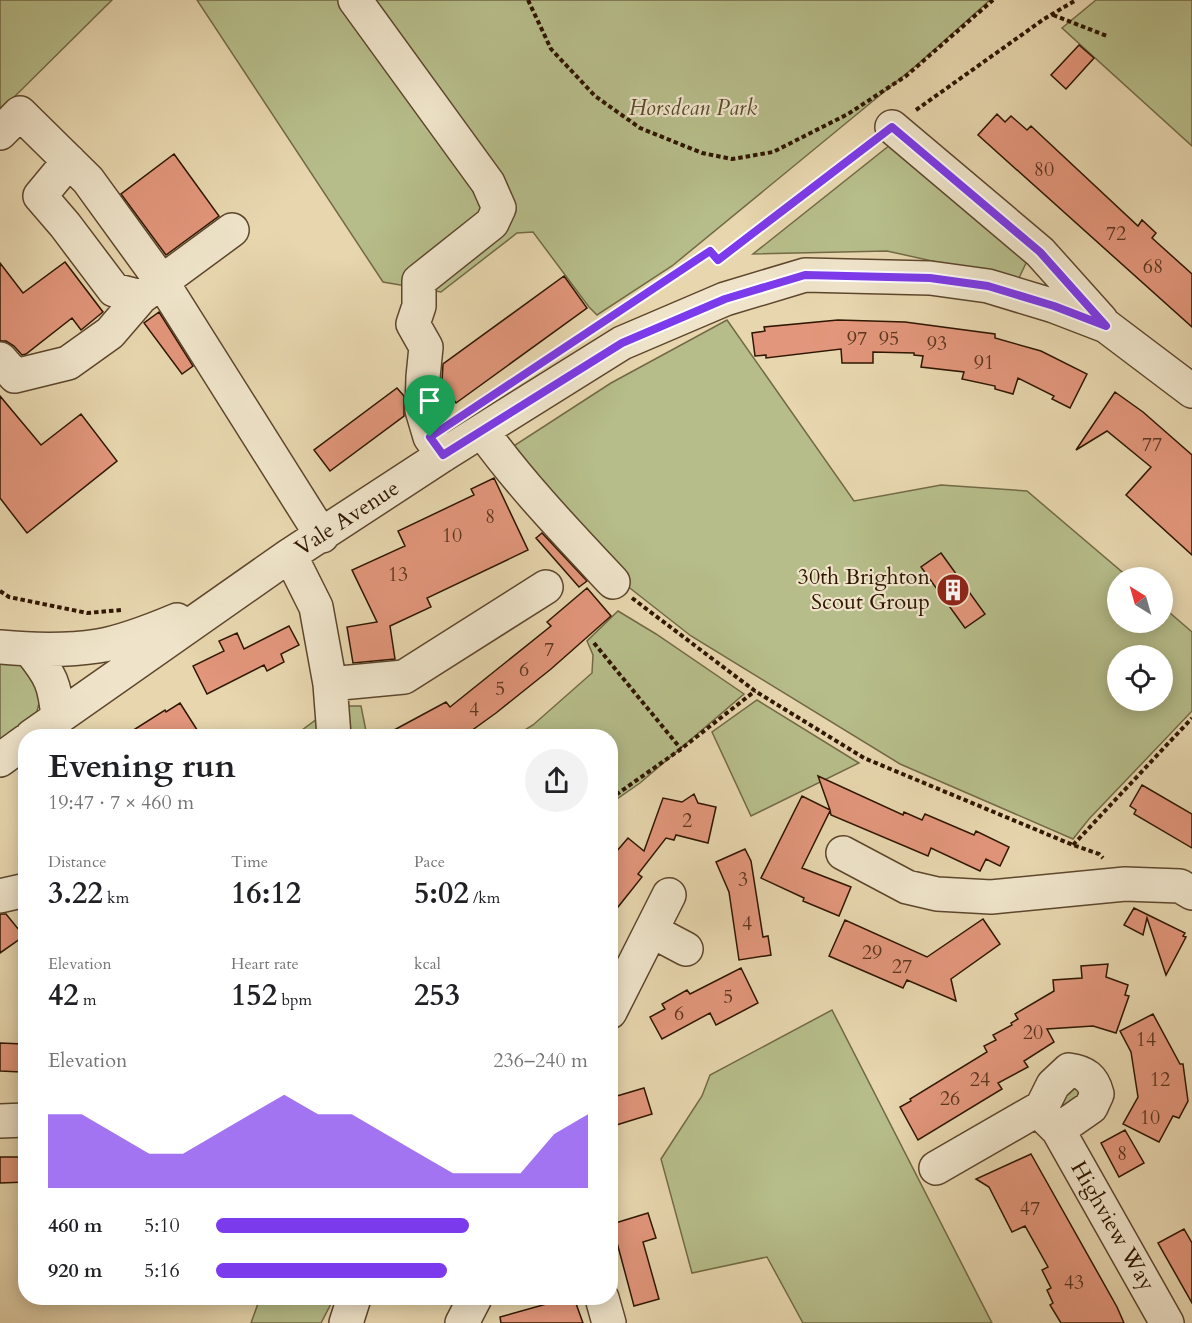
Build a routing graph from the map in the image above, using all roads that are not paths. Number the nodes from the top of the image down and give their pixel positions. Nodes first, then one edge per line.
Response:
1 (355, 0) edge
2 (892, 127) road end
3 (0, 133) edge
4 (69, 161) junction
5 (232, 230) dead end
6 (152, 289) junction
7 (1106, 326) junction
8 (0, 359) edge
9 (1192, 391) edge
10 (482, 431) junction
11 (443, 455) junction
12 (322, 536) junction
13 (290, 555) junction
14 (613, 582) road end
15 (546, 587) dead end
16 (226, 600) junction
17 (15, 648) edge
18 (330, 684) junction
19 (58, 718) junction
20 (42, 729) edge
21 (333, 729) edge
22 (18, 747) edge
23 (0, 760) edge
24 (843, 853) dead end
25 (18, 892) edge
26 (1192, 893) edge
27 (669, 895) dead end
28 (0, 896) edge
29 (652, 931) junction
30 (686, 949) dead end
31 (618, 997) edge
32 (18, 1120) edge
33 (0, 1121) edge
34 (936, 1168) dead end
35 (352, 1305) edge
36 (471, 1305) edge
37 (604, 1305) edge
38 (347, 1323) edge
39 (354, 1323) edge
40 (462, 1323) edge
41 (609, 1323) edge
42 (1167, 1323) edge

1 - 11 street
2 - 7 street
3 - 4 street
4 - 6 street
4 - 6 street
5 - 6 street
6 - 8 street
6 - 12 street
7 - 9 street, Vale Avenue
7 - 10 street, Vale Avenue
10 - 11 street, Vale Avenue
10 - 14 street
11 - 12 street, Vale Avenue
12 - 13 street, Vale Avenue
13 - 16 street, Vale Avenue
13 - 18 street
15 - 18 street
16 - 17 street, Vale Avenue
16 - 19 street, Vale Avenue
17 - 19 street, Vale Avenue
18 - 21 street
19 - 20 street, Vale Avenue
22 - 23 street
24 - 26 street
25 - 28 street
27 - 29 street
29 - 30 street
29 - 31 street
32 - 33 street
34 - 42 street, Highview Way
35 - 38 street
36 - 40 street
37 - 41 street
38 - 39 street

